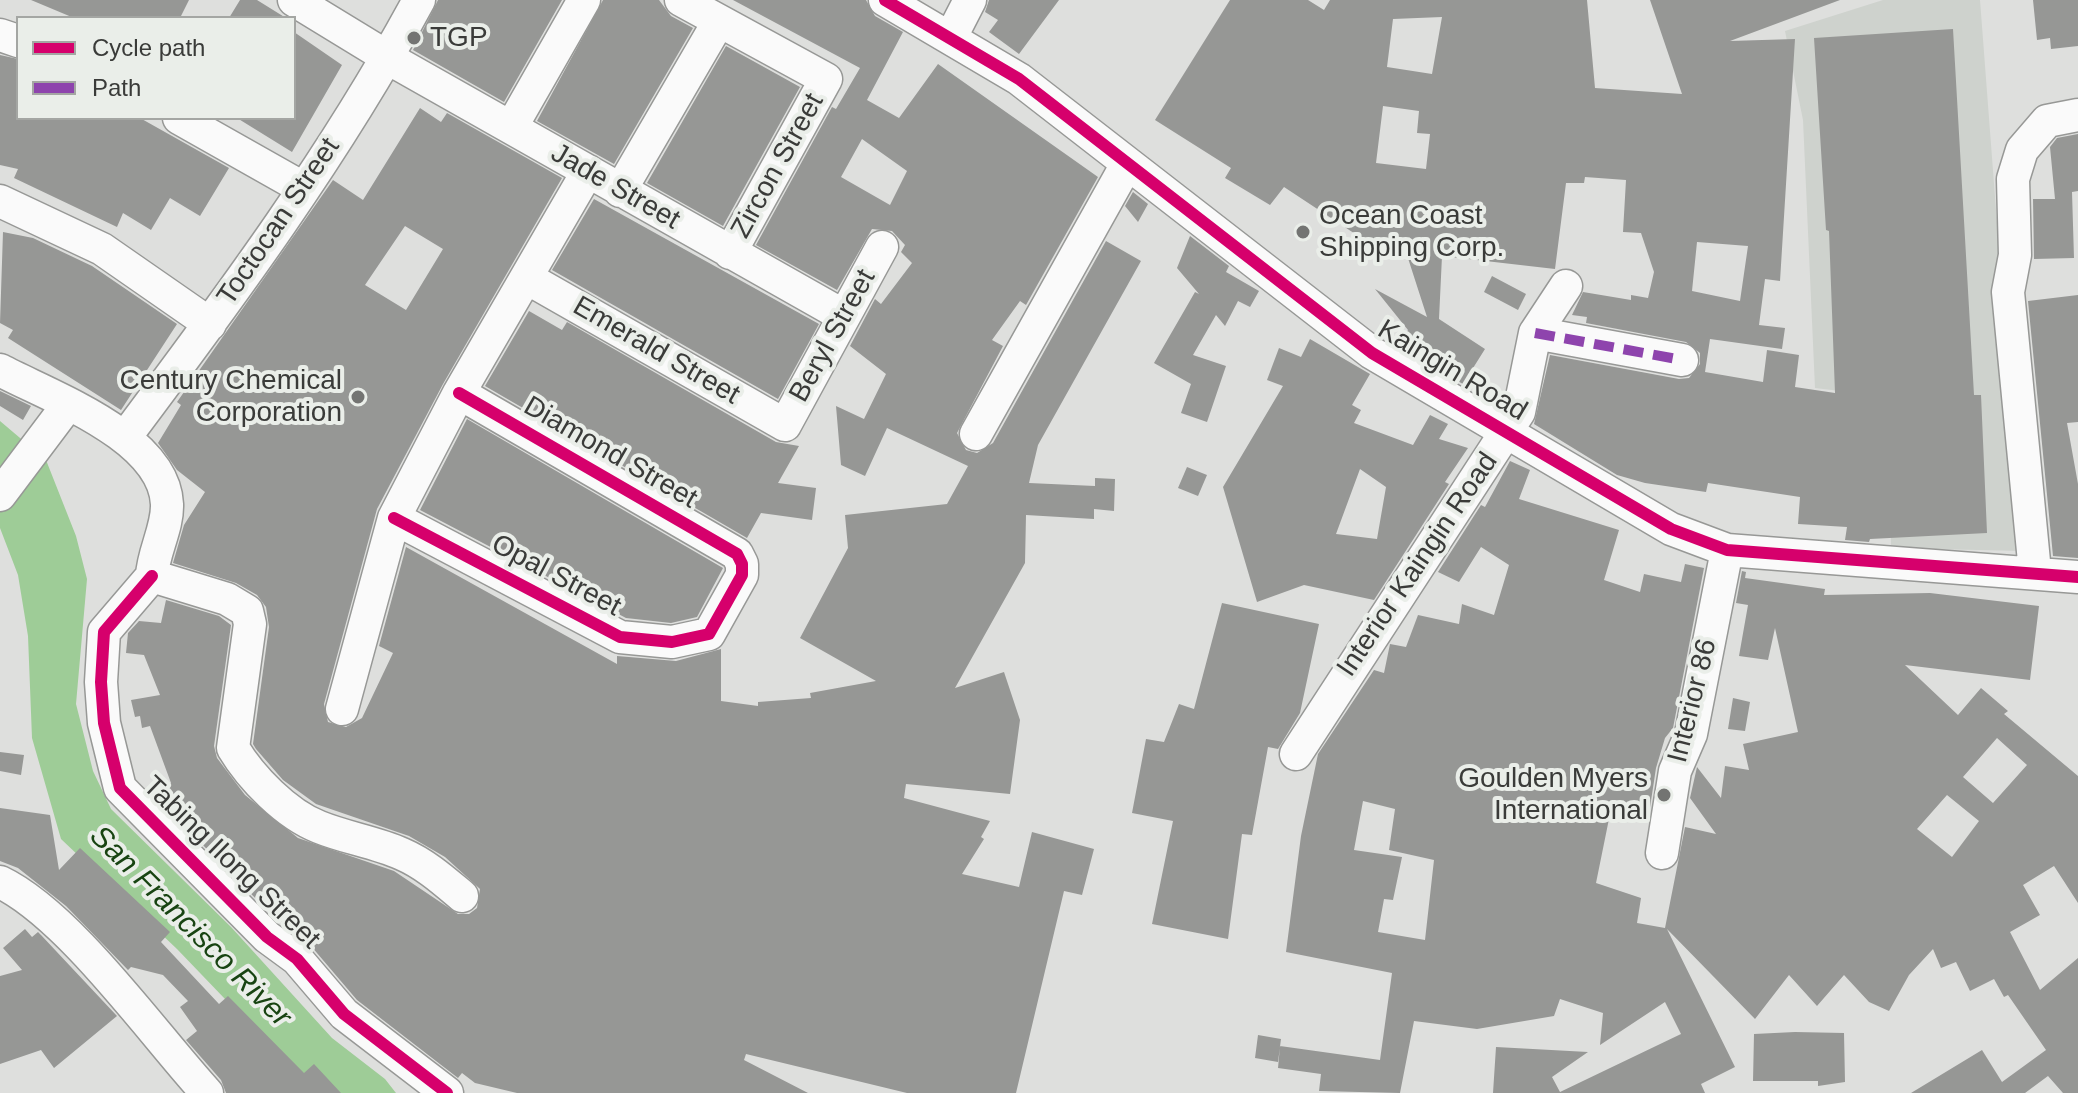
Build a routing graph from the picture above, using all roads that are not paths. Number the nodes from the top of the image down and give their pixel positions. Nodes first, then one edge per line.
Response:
1 (294, 0) edge
2 (419, 0) edge
3 (584, 0) edge
4 (681, 0) edge
5 (885, 0) edge
6 (970, 0) edge
7 (719, 21) junction
8 (951, 37) junction
9 (387, 57) junction
10 (2078, 115) edge
11 (183, 120) edge
12 (512, 126) junction
13 (1127, 164) junction
14 (588, 171) junction
15 (303, 188) junction
16 (620, 191) junction
17 (0, 201) edge
18 (882, 247) dead end
19 (730, 253) junction
20 (527, 278) junction
21 (1566, 286) dead end
22 (844, 316) junction
23 (210, 324) junction
24 (1535, 333) junction
25 (1682, 360) dead end
26 (0, 370) edge
27 (459, 393) junction
28 (67, 406) junction
29 (785, 425) joint
30 (1507, 432) junction
31 (976, 434) dead end
32 (126, 436) junction
33 (0, 495) edge
34 (394, 518) junction
35 (1727, 550) junction
36 (737, 554) joint
37 (2035, 572) junction
38 (152, 576) junction
39 (2078, 577) edge
40 (342, 709) dead end
41 (1296, 754) dead end
42 (1662, 853) dead end
43 (0, 882) edge
44 (462, 896) dead end
45 (207, 1093) edge
46 (447, 1093) edge

1 - 9 street, Jade Street
2 - 9 street, Toctocan Street
3 - 12 street
4 - 7 street
5 - 8 street, Kaingin Road
6 - 8 street
7 - 16 street
7 - 19 street, Zircon Street
8 - 13 street, Kaingin Road
9 - 12 street, Jade Street
9 - 15 street, Toctocan Street
10 - 37 street
11 - 15 street
12 - 14 street, Jade Street
13 - 30 street, Kaingin Road
13 - 31 street
14 - 16 street, Jade Street
14 - 20 street
15 - 23 street, Toctocan Street
16 - 19 street, Jade Street
17 - 23 street
18 - 22 street, Beryl Street
19 - 22 street, Jade Street
20 - 27 street
20 - 29 street, Emerald Street
21 - 24 street, Interior Kaingin Road
22 - 29 street, Beryl Street
23 - 32 street, Toctocan Street
24 - 25 street
24 - 30 street, Interior Kaingin Road
26 - 28 street
27 - 34 street
27 - 36 street, Diamond Street
28 - 32 street
28 - 33 street
30 - 35 street, Kaingin Road
30 - 41 street, Interior Kaingin Road
32 - 38 street
34 - 36 street, Opal Street
34 - 40 street
35 - 37 street, Kaingin Road
35 - 42 street, Interior 86
37 - 39 street, Kaingin Road
38 - 44 street
38 - 46 street, Tabing Ilong Street
43 - 45 street

